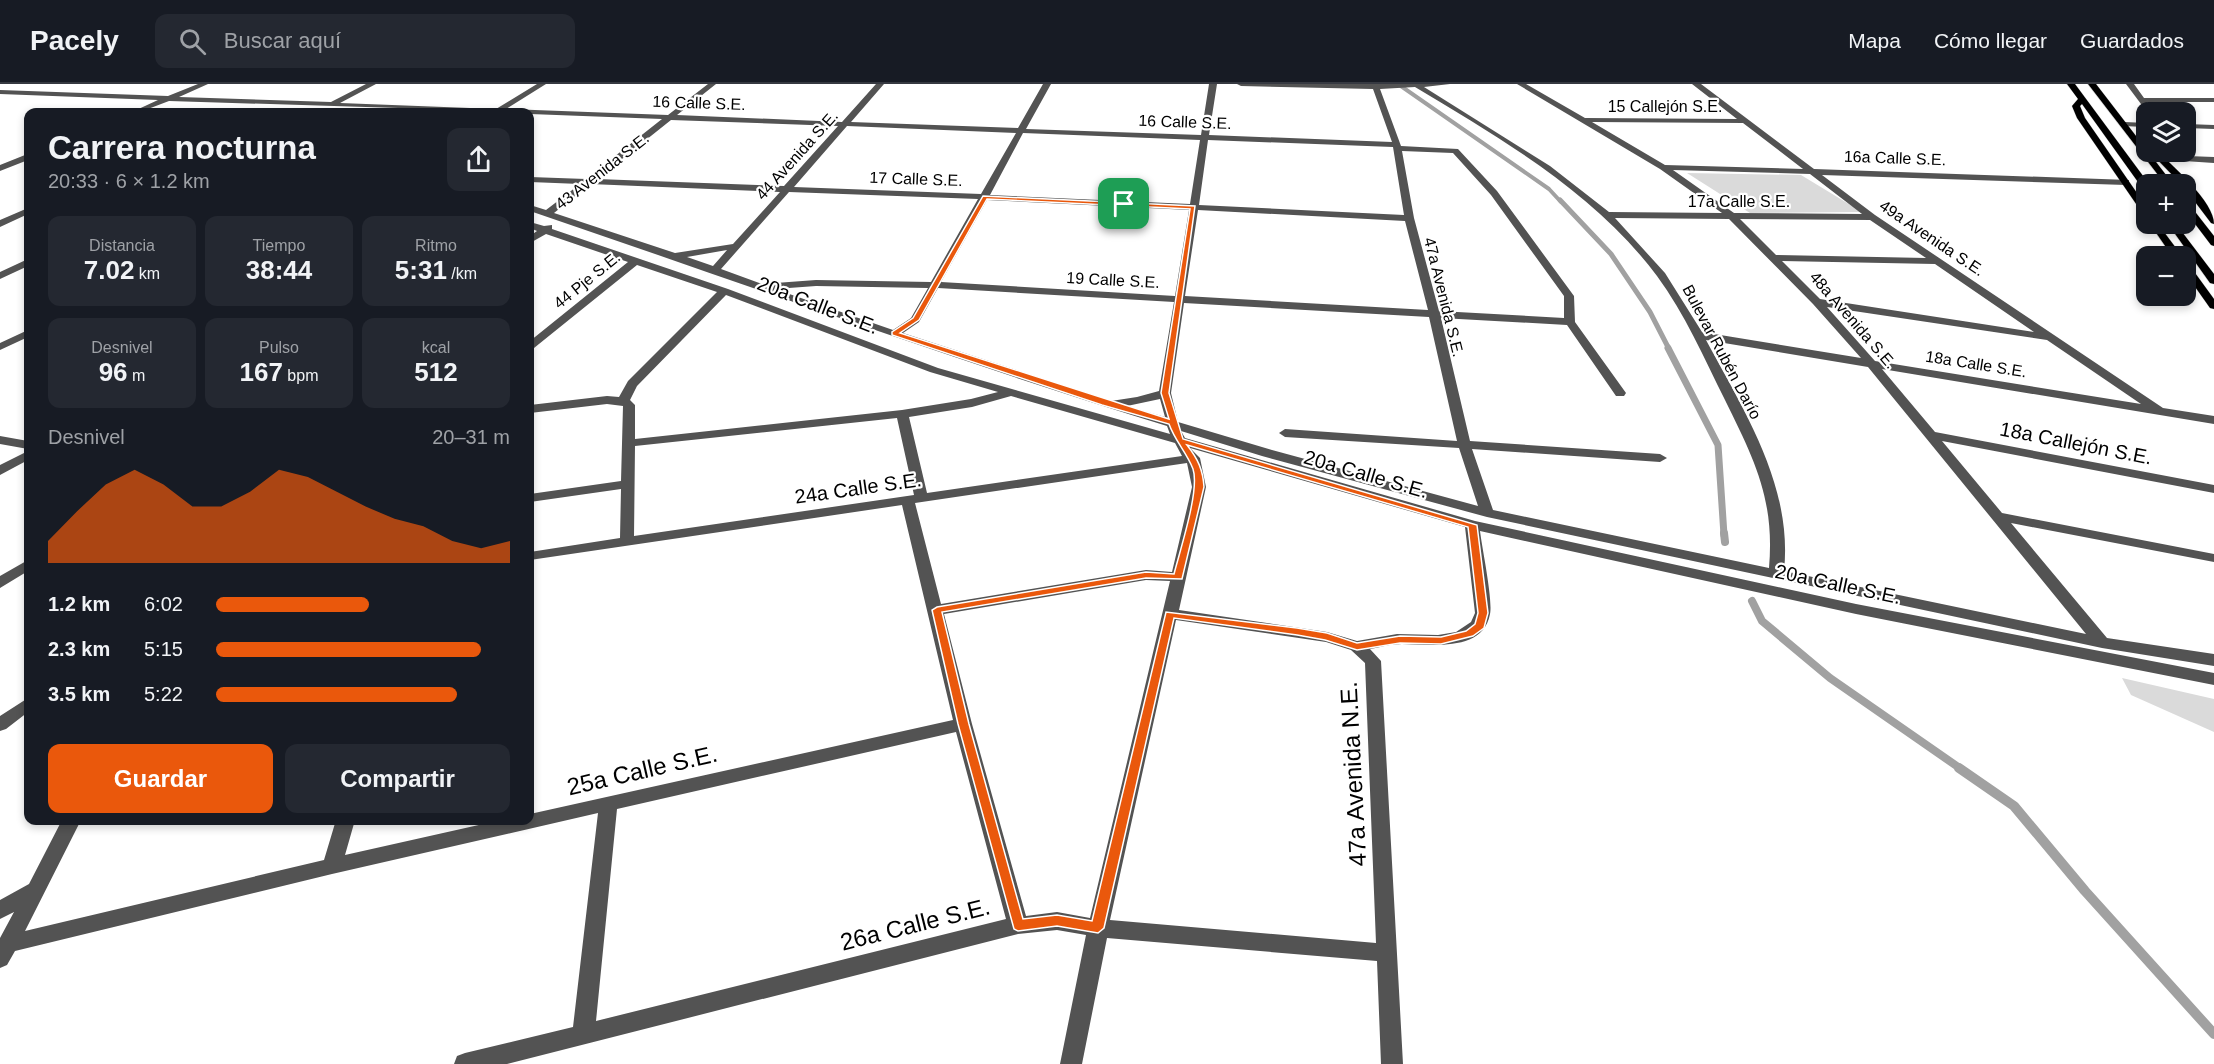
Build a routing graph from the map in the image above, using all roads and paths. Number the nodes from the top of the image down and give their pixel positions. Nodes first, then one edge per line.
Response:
1 (35, 84) edge
2 (204, 84) edge
3 (372, 84) edge
4 (542, 84) edge
5 (712, 84) edge
6 (880, 84) edge
7 (1047, 84) edge
8 (1213, 84) edge
9 (1241, 84) edge
10 (1414, 84) edge
11 (1446, 84) edge
12 (1521, 84) edge
13 (1696, 84) edge
14 (2072, 84) edge
15 (2092, 84) edge
16 (2130, 84) edge
17 (1394, 85) edge
18 (1405, 85) edge
19 (1376, 86) edge
20 (0, 92) edge
21 (13, 92) junction
22 (0, 97) edge
23 (169, 98) junction
24 (2082, 99) junction
25 (2142, 100) joint
26 (2214, 100) edge
27 (331, 104) junction
28 (145, 108) edge
29 (323, 108) edge
30 (414, 108) edge
31 (503, 108) edge
32 (534, 113) edge
33 (670, 117) junction
34 (1584, 120) junction
35 (1744, 121) junction
36 (845, 123) junction
37 (2125, 124) junction
38 (2136, 125) edge
39 (2196, 126) edge
40 (2214, 127) edge
41 (1023, 130) junction
42 (2132, 135) junction
43 (1205, 138) junction
44 (2136, 138) edge
45 (1397, 147) junction
46 (24, 159) edge
47 (2196, 159) edge
48 (2214, 160) edge
49 (2163, 162) edge
50 (1664, 167) junction
51 (0, 168) edge
52 (1808, 170) junction
53 (2137, 174) edge
54 (2161, 174) edge
55 (2175, 174) edge
56 (534, 179) edge
57 (589, 182) junction
58 (2126, 182) junction
59 (787, 189) junction
60 (985, 197) junction
61 (2136, 197) edge
62 (2196, 199) edge
63 (1193, 207) junction
64 (534, 209) edge
65 (24, 213) edge
66 (548, 213) junction
67 (1606, 215) junction
68 (1732, 216) junction
69 (1872, 217) junction
70 (562, 218) junction
71 (1409, 218) junction
72 (2196, 219) edge
73 (2214, 221) edge
74 (0, 224) edge
75 (534, 226) edge
76 (545, 230) junction
77 (2179, 234) edge
78 (534, 237) edge
79 (2214, 243) edge
80 (736, 246) junction
81 (675, 257) junction
82 (1776, 258) junction
83 (636, 260) junction
84 (1939, 261) junction
85 (24, 264) edge
86 (715, 270) junction
87 (0, 276) edge
88 (2214, 281) edge
89 (2196, 282) edge
90 (935, 285) junction
91 (763, 287) junction
92 (724, 291) junction
93 (1178, 299) junction
94 (1817, 302) junction
95 (2214, 306) edge
96 (1434, 313) junction
97 (1570, 322) junction
98 (895, 333) junction
99 (24, 335) edge
100 (1697, 335) junction
101 (2052, 337) junction
102 (534, 343) edge
103 (0, 347) edge
104 (1872, 363) junction
105 (1009, 393) junction
106 (1165, 393) junction
107 (1620, 393) dead end
108 (623, 401) junction
109 (1105, 403) junction
110 (534, 409) edge
111 (2158, 410) junction
112 (902, 414) junction
113 (2214, 420) edge
114 (1172, 423) junction
115 (1285, 433) dead end
116 (1930, 435) junction
117 (0, 440) edge
118 (1179, 440) junction
119 (629, 443) junction
120 (24, 444) edge
121 (1464, 445) junction
122 (24, 457) edge
123 (1193, 459) junction
124 (1660, 459) dead end
125 (0, 471) edge
126 (628, 484) junction
127 (2214, 489) edge
128 (534, 497) edge
129 (915, 500) junction
130 (1487, 513) junction
131 (1997, 516) junction
132 (1472, 525) junction
133 (627, 540) junction
134 (534, 555) edge
135 (2214, 558) edge
136 (24, 568) edge
137 (1776, 576) junction
138 (1178, 577) junction
139 (0, 583) edge
140 (937, 610) junction
141 (1170, 614) junction
142 (2102, 643) junction
143 (1357, 646) junction
144 (2214, 660) edge
145 (2214, 679) edge
146 (24, 707) edge
147 (963, 724) junction
148 (0, 725) edge
149 (608, 804) junction
150 (534, 821) edge
151 (69, 825) edge
152 (344, 825) edge
153 (515, 825) edge
154 (332, 866) junction
155 (36, 890) junction
156 (0, 910) edge
157 (1018, 925) junction
158 (1098, 928) junction
159 (4, 951) edge
160 (1387, 953) junction
161 (583, 1035) junction
162 (465, 1064) edge
163 (1071, 1064) edge
164 (1392, 1064) edge

1 - 21 street
2 - 23 street
3 - 27 street
4 - 31 street
5 - 33 street, 43 Avenida S.E.
6 - 36 street, 44 Avenida S.E.
7 - 41 street
8 - 43 street
9 - 19 street
10 - 11 street
10 - 18 street
10 - 67 street, Bulevar Rubén Darío
12 - 34 street, 48a Avenida S.E.
13 - 35 street, 49a Avenida S.E.
14 - 24 main road
15 - 37 main road
16 - 25 street
17 - 18 street
17 - 19 street
19 - 45 street, 47a Avenida S.E.
20 - 21 street, 16 Calle S.E.
21 - 22 street
21 - 23 street, 16 Calle S.E.
23 - 27 street, 16 Calle S.E.
23 - 28 street
24 - 53 main road
24 - 58 main road
25 - 26 street
27 - 29 street
27 - 30 street, 16 Calle S.E.
32 - 33 street, 16 Calle S.E.
33 - 36 street, 16 Calle S.E.
33 - 57 street, 43 Avenida S.E.
34 - 35 street, 15 Callejón S.E.
34 - 50 street, 48a Avenida S.E.
35 - 52 street, 49a Avenida S.E.
36 - 41 street, 16 Calle S.E.
36 - 59 street, 44 Avenida S.E.
37 - 38 street
37 - 42 main road
39 - 40 street
41 - 43 street, 16 Calle S.E.
41 - 60 street
42 - 44 main road
42 - 54 main road
43 - 45 street, 16 Calle S.E.
43 - 63 street
45 - 71 street, 47a Avenida S.E.
45 - 97 street, 16 Calle S.E.
46 - 51 street
47 - 48 street
49 - 55 main road
50 - 52 street, 16a Calle S.E.
50 - 68 street, 48a Avenida S.E.
52 - 58 street, 16a Calle S.E.
52 - 69 street, 49a Avenida S.E.
56 - 57 street, 17 Calle S.E.
57 - 59 street, 17 Calle S.E.
57 - 66 street, 43 Avenida S.E.
58 - 61 main road
59 - 60 street, 17 Calle S.E.
59 - 80 street, 44 Avenida S.E.
60 - 63 street, 17 Calle S.E.
60 - 90 street
62 - 73 main road
63 - 71 street, 17 Calle S.E.
63 - 93 street
64 - 66 street, 20a Calle S.E.
65 - 74 street
66 - 70 street, 20a Calle S.E.
67 - 68 street, 17a Calle S.E.
67 - 100 street, Bulevar Rubén Darío
68 - 69 street, 17a Calle S.E.
68 - 82 street, 48a Avenida S.E.
69 - 84 street, 49a Avenida S.E.
70 - 76 street, 43 Avenida S.E.
70 - 81 street, 20a Calle S.E.
71 - 96 street, 47a Avenida S.E.
72 - 79 main road
75 - 76 street, 20a Calle S.E.
76 - 78 street, 43 Avenida S.E.
76 - 83 street, 20a Calle S.E.
77 - 88 main road
80 - 81 street
80 - 86 street, 44 Avenida S.E.
81 - 86 street, 20a Calle S.E.
82 - 84 street
82 - 94 street, 48a Avenida S.E.
83 - 92 street, 20a Calle S.E.
83 - 102 street, 44 Pje S.E.
84 - 101 street, 49a Avenida S.E.
85 - 87 street
86 - 91 street, 20a Calle S.E.
89 - 95 main road
90 - 91 street, 19 Calle S.E.
90 - 93 street, 19 Calle S.E.
90 - 98 street
91 - 98 street, 20a Calle S.E.
92 - 105 street, 20a Calle S.E.
92 - 108 street
93 - 96 street, 19 Calle S.E.
93 - 106 street
94 - 101 street
94 - 104 street, 48a Avenida S.E.
96 - 97 street, 19 Calle S.E.
96 - 121 street, 47a Avenida S.E.
97 - 107 street
98 - 109 street, 20a Calle S.E.
99 - 103 street
100 - 104 street, 18a Calle S.E.
100 - 137 street, Bulevar Rubén Darío
101 - 111 street, 49a Avenida S.E.
104 - 111 street, 18a Calle S.E.
104 - 116 street, 48a Avenida S.E.
105 - 112 street
105 - 118 street, 20a Calle S.E.
106 - 109 street
106 - 114 street
108 - 110 street
108 - 119 street
109 - 114 street, 20a Calle S.E.
111 - 113 street, 18a Calle S.E.
112 - 119 street
112 - 129 street
114 - 118 street
114 - 130 street, 20a Calle S.E.
115 - 121 street, 20a Calle S.E.
116 - 127 street, 18a Callejón S.E.
116 - 131 street, 48a Avenida S.E.
117 - 120 street
118 - 123 street
118 - 132 street, 20a Calle S.E.
119 - 126 street
121 - 124 street, 20a Calle S.E.
121 - 130 street, 47a Avenida S.E.
122 - 125 street
123 - 129 street, 24a Calle S.E.
123 - 138 street
126 - 128 street
126 - 133 street
129 - 133 street, 24a Calle S.E.
129 - 140 street
130 - 137 street, 20a Calle S.E.
131 - 135 street
131 - 142 street, 48a Avenida S.E.
132 - 143 street
132 - 145 street, 20a Calle S.E.
133 - 134 street, 24a Calle S.E.
136 - 139 street
137 - 142 street, 20a Calle S.E.
138 - 140 street
138 - 141 street
140 - 147 street
141 - 143 street
141 - 158 street
142 - 144 street, 20a Calle S.E.
143 - 160 street, 47a Avenida N.E.
146 - 148 street
147 - 149 street, 25a Calle S.E.
147 - 157 street
149 - 150 street, 25a Calle S.E.
149 - 161 street
151 - 155 street
152 - 154 street
153 - 154 street, 25a Calle S.E.
154 - 159 street, 25a Calle S.E.
155 - 156 street
155 - 159 street
157 - 158 street, 26a Calle S.E.
157 - 161 street, 26a Calle S.E.
158 - 160 street, 26a Calle S.E.
158 - 163 street
160 - 164 street, 47a Avenida N.E.
161 - 162 street, 26a Calle S.E.

